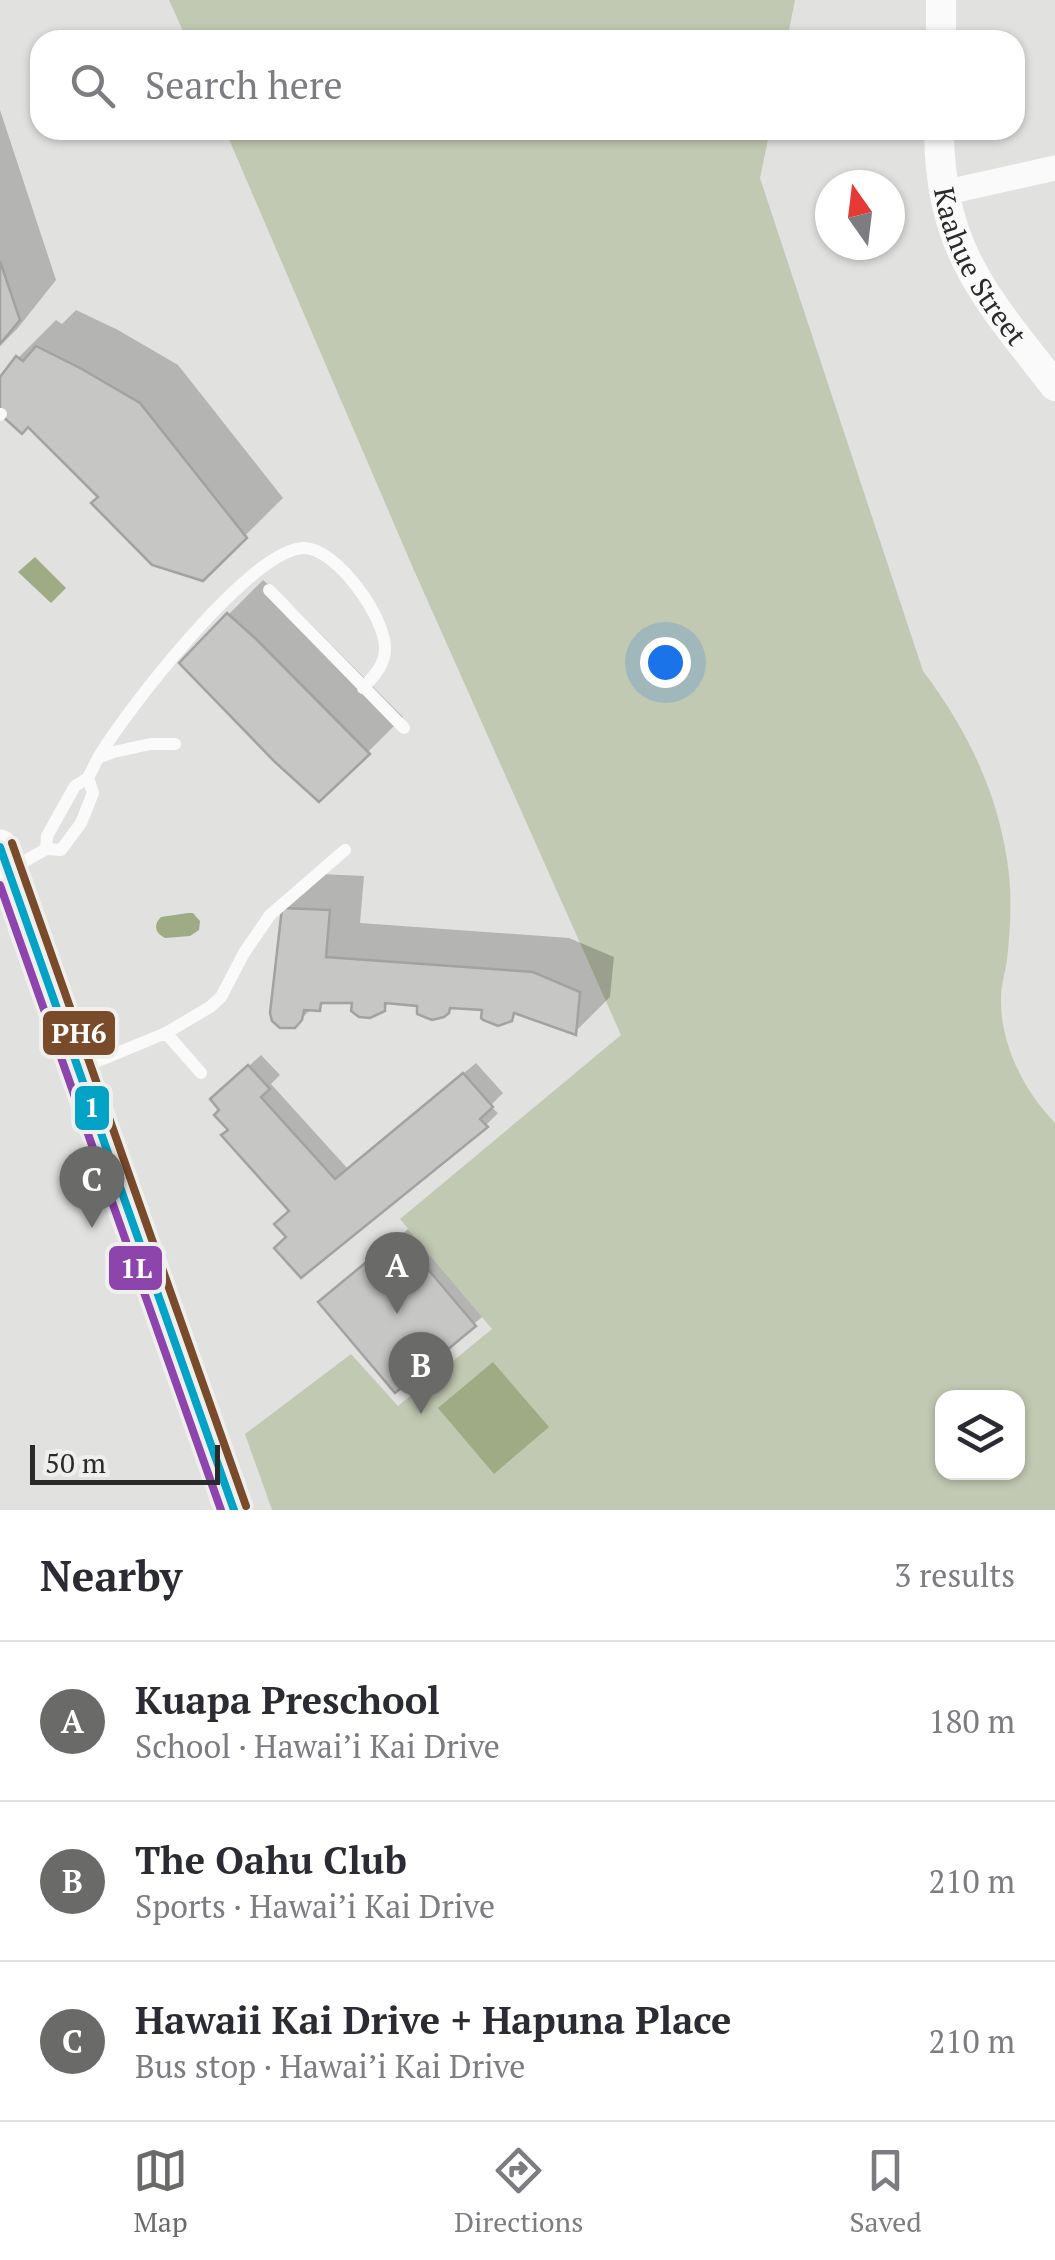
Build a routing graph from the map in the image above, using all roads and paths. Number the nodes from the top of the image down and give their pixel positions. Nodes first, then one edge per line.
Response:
1 (941, 0) edge
2 (940, 30) edge
3 (940, 140) edge
4 (1055, 168) edge
5 (943, 192) junction
6 (1051, 371) edge
7 (270, 590) dead end
8 (364, 688) junction
9 (404, 728) dead end
10 (175, 744) dead end
11 (98, 758) junction
12 (88, 778) junction
13 (46, 848) junction
14 (346, 850) dead end
15 (4, 859) edge
16 (166, 1033) junction
17 (78, 1068) junction
18 (201, 1073) dead end
19 (234, 1510) edge

1 - 2 street
3 - 5 street, Kaahue Street
4 - 5 street
5 - 6 street, Kaahue Street
7 - 8 lane
8 - 9 lane
8 - 11 lane
10 - 11 lane
11 - 12 lane
12 - 13 lane
12 - 13 lane
13 - 15 lane
14 - 16 lane
15 - 17 main road
16 - 17 lane
16 - 18 lane
17 - 19 main road

